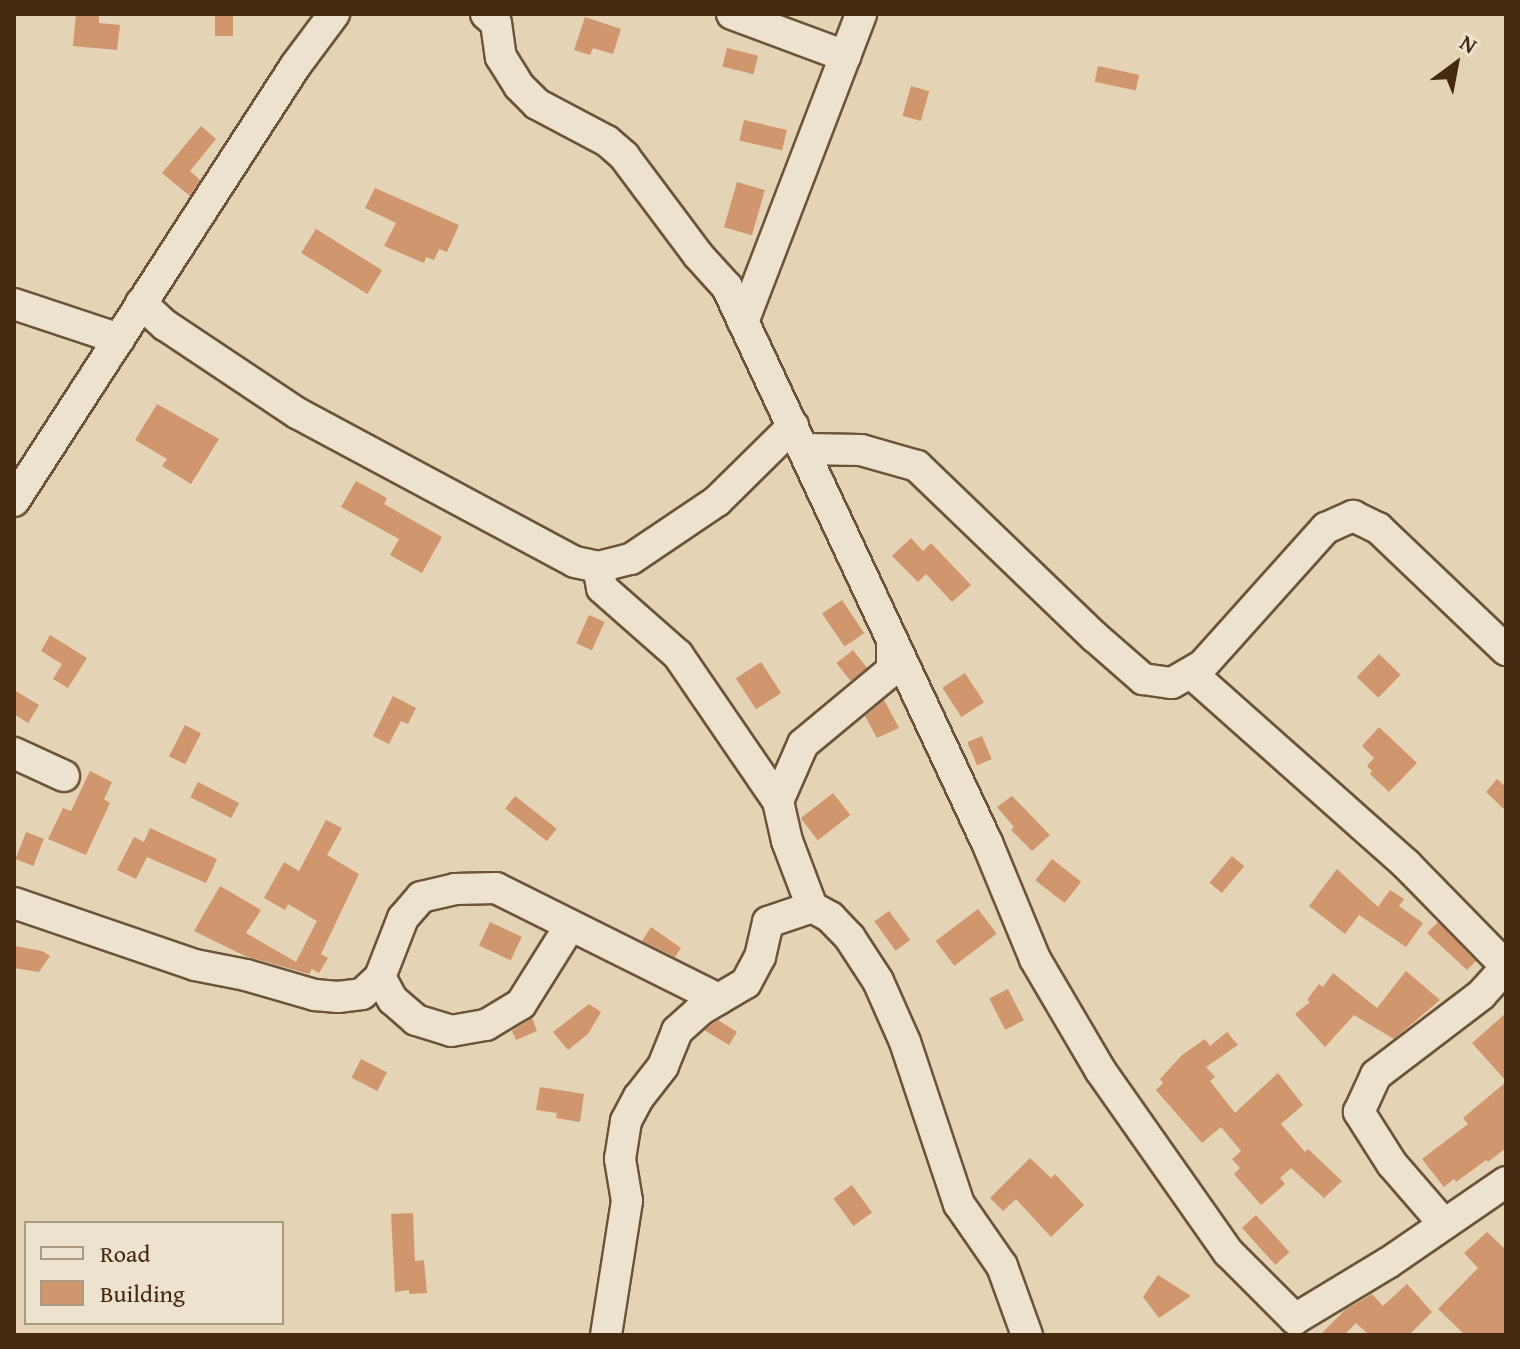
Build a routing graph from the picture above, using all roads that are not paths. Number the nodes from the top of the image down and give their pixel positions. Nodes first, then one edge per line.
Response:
1 (334, 14) edge
2 (486, 14) edge
3 (732, 14) edge
4 (861, 14) edge
5 (845, 56) junction
6 (141, 303) junction
7 (14, 304) edge
8 (743, 322) junction
9 (119, 339) junction
10 (799, 438) junction
11 (14, 501) edge
12 (598, 567) junction
13 (892, 642) junction
14 (1506, 650) edge
15 (1191, 673) junction
16 (14, 753) edge
17 (64, 776) dead end
18 (778, 801) junction
19 (14, 903) edge
20 (812, 907) junction
21 (570, 926) junction
22 (1506, 967) edge
23 (380, 977) junction
24 (719, 999) junction
25 (1505, 1182) edge
26 (1444, 1224) junction
27 (1285, 1327) edge
28 (606, 1335) edge
29 (1027, 1335) edge

1 - 6 street
2 - 8 street
3 - 5 street
4 - 5 street
5 - 8 street
6 - 9 street
6 - 12 street
7 - 9 street
8 - 10 street
9 - 11 street
10 - 12 street
10 - 13 street
10 - 15 street
12 - 18 street
13 - 18 street
13 - 27 street
14 - 15 street
15 - 22 street
16 - 17 street
18 - 20 street
19 - 23 street
20 - 24 street
20 - 29 street
21 - 23 street
21 - 23 street
21 - 24 street
22 - 26 street
24 - 28 street
25 - 26 street
26 - 27 street

